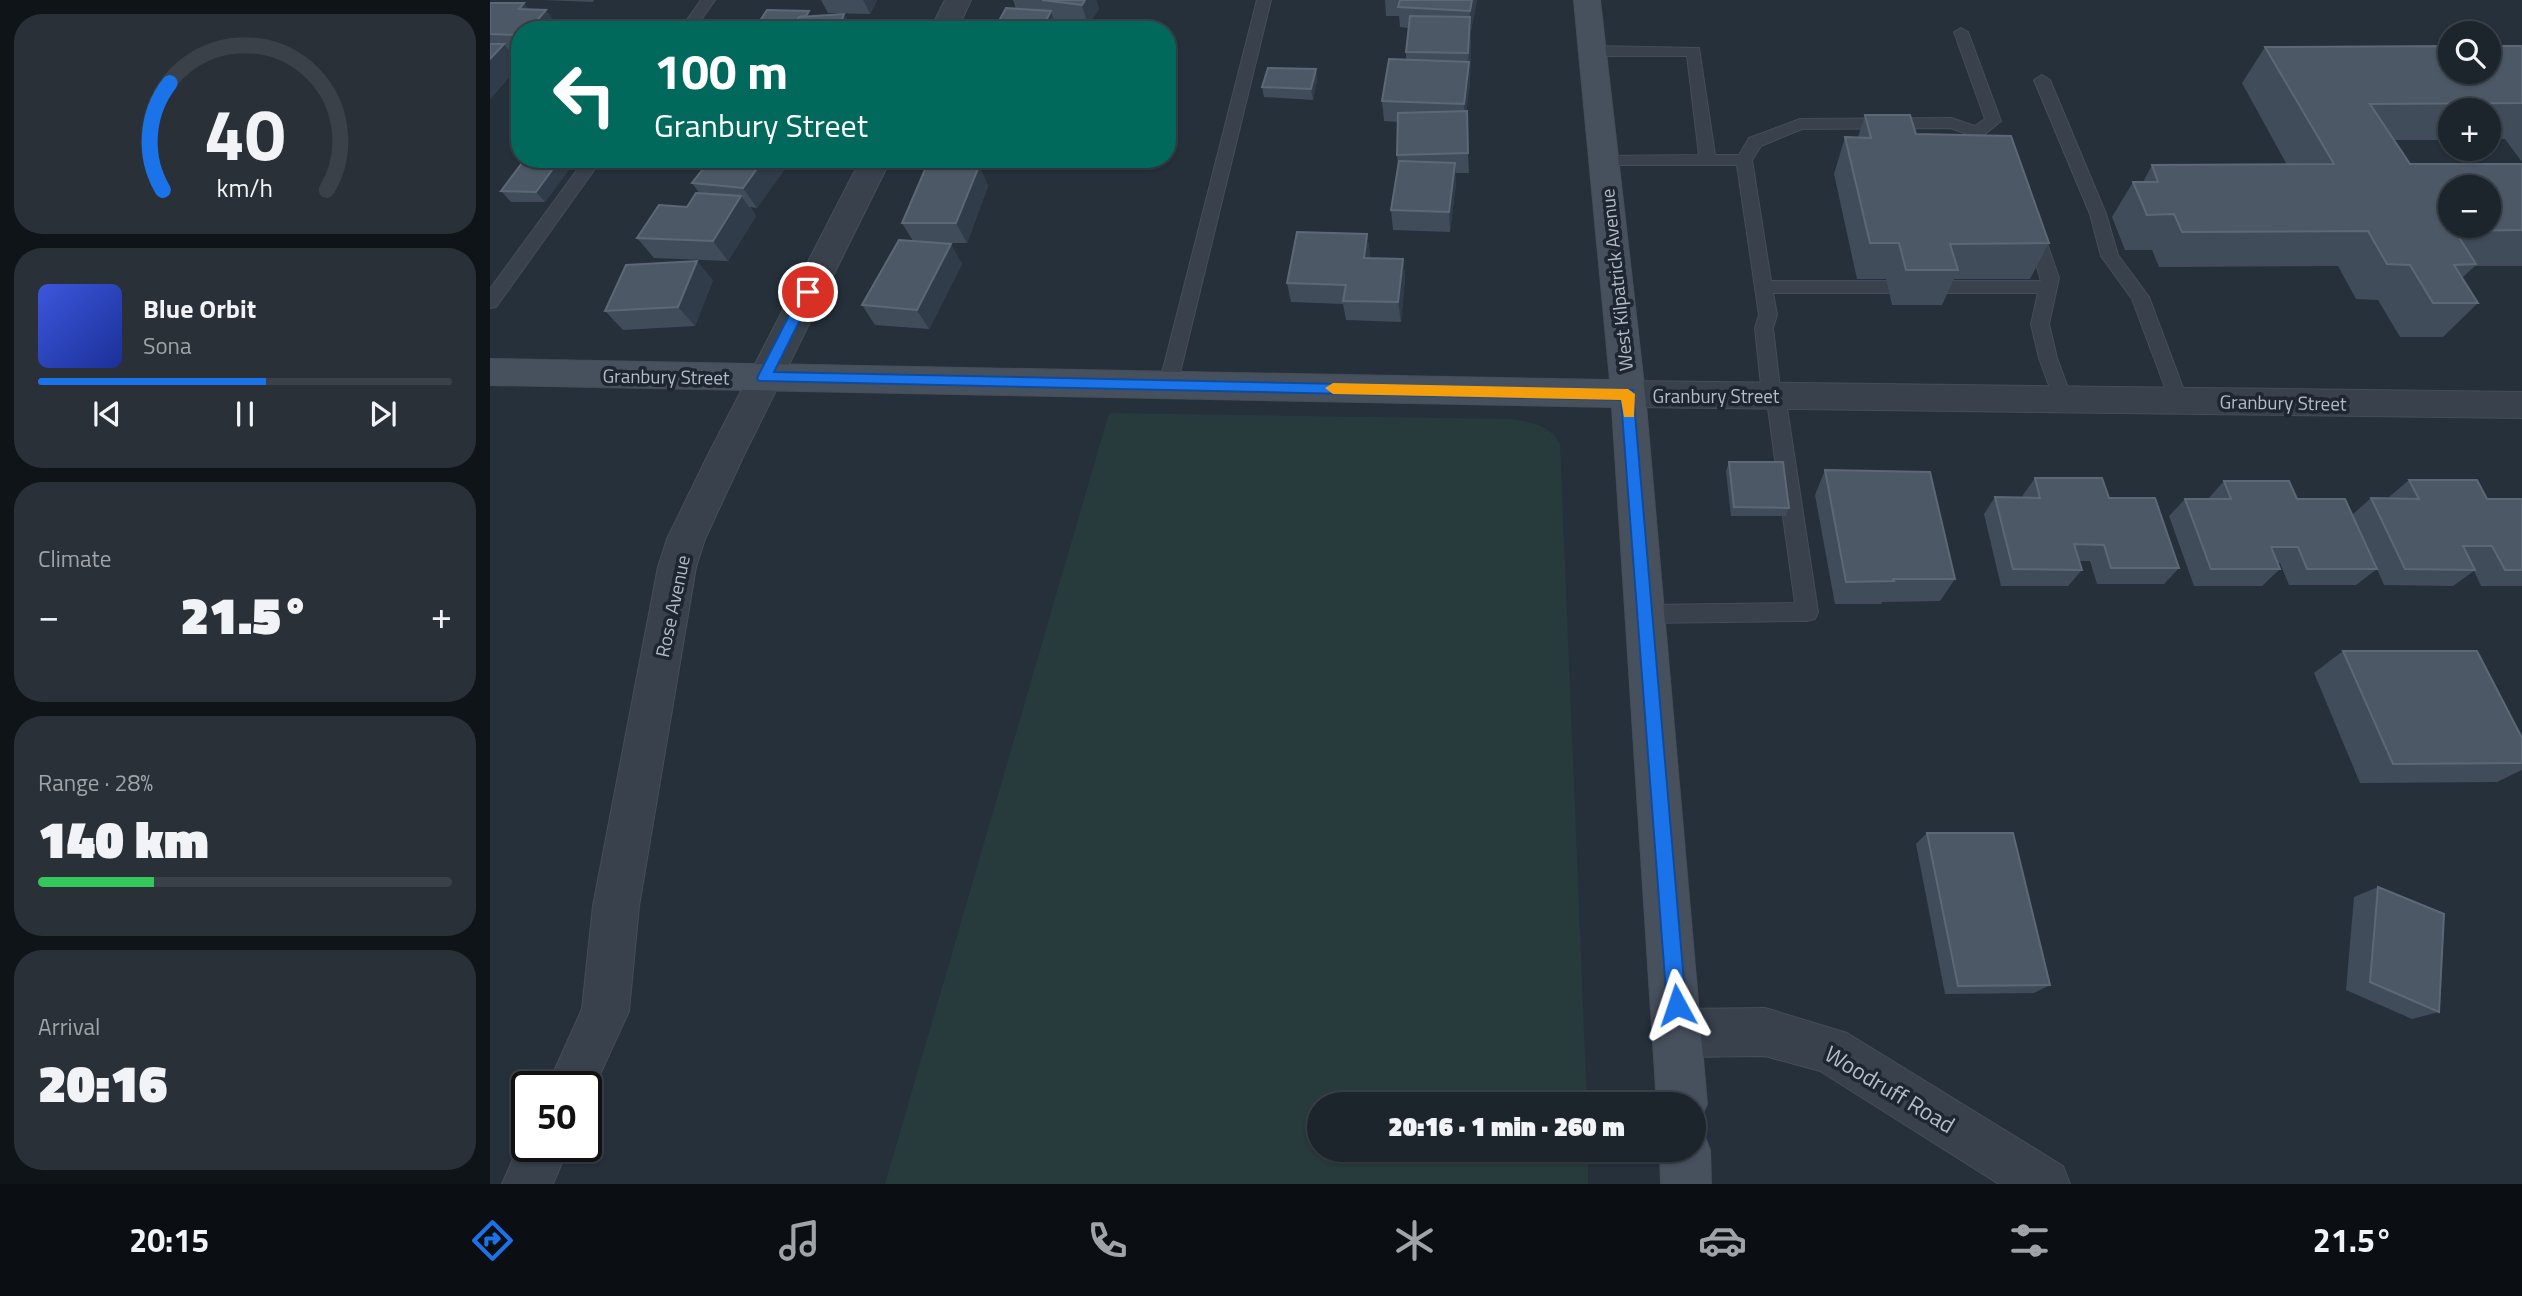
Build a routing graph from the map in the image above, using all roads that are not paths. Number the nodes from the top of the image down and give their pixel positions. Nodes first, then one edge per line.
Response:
1 (708, 0) edge
2 (958, 0) edge
3 (1264, 0) edge
4 (1587, 0) edge
5 (693, 21) edge
6 (948, 21) edge
7 (1961, 32) dead end
8 (1592, 51) junction
9 (2042, 80) dead end
10 (1977, 132) junction
11 (1708, 160) junction
12 (1744, 160) junction
13 (1604, 161) junction
14 (2004, 165) edge
15 (587, 168) edge
16 (871, 168) edge
17 (2030, 218) edge
18 (1763, 287) junction
19 (1888, 287) dead end
20 (1937, 287) edge
21 (2048, 287) junction
22 (490, 302) edge
23 (490, 372) edge
24 (764, 378) junction
25 (1168, 385) junction
26 (1628, 394) junction
27 (1773, 395) junction
28 (2063, 400) junction
29 (2179, 401) junction
30 (2522, 405) edge
31 (1646, 614) junction
32 (1679, 1033) junction
33 (578, 1071) edge
34 (1681, 1092) edge
35 (537, 1162) edge
36 (1685, 1162) edge
37 (527, 1184) edge
38 (1686, 1184) edge
39 (2045, 1184) edge

1 - 5 lane
2 - 6 street
3 - 25 lane
4 - 8 main road, West Kilpatrick Avenue
7 - 10 lane
8 - 11 lane
8 - 13 main road, West Kilpatrick Avenue
9 - 29 lane
10 - 12 lane
10 - 14 lane
11 - 12 lane
11 - 13 lane
12 - 18 lane
13 - 26 main road, West Kilpatrick Avenue
15 - 22 lane
16 - 24 street, Rose Avenue
17 - 21 lane
18 - 19 lane
18 - 27 lane
20 - 21 lane
21 - 28 lane
23 - 24 main road, Granbury Street
24 - 25 main road, Granbury Street
24 - 33 street, Rose Avenue
25 - 26 main road, Granbury Street
26 - 27 street, Granbury Street
26 - 31 main road, West Kilpatrick Avenue
27 - 28 street, Granbury Street
27 - 31 lane
28 - 29 street, Granbury Street
29 - 30 street, Granbury Street
31 - 32 main road, West Kilpatrick Avenue
32 - 34 main road, West Kilpatrick Avenue
32 - 39 street, Woodruff Road
35 - 37 street
36 - 38 main road

